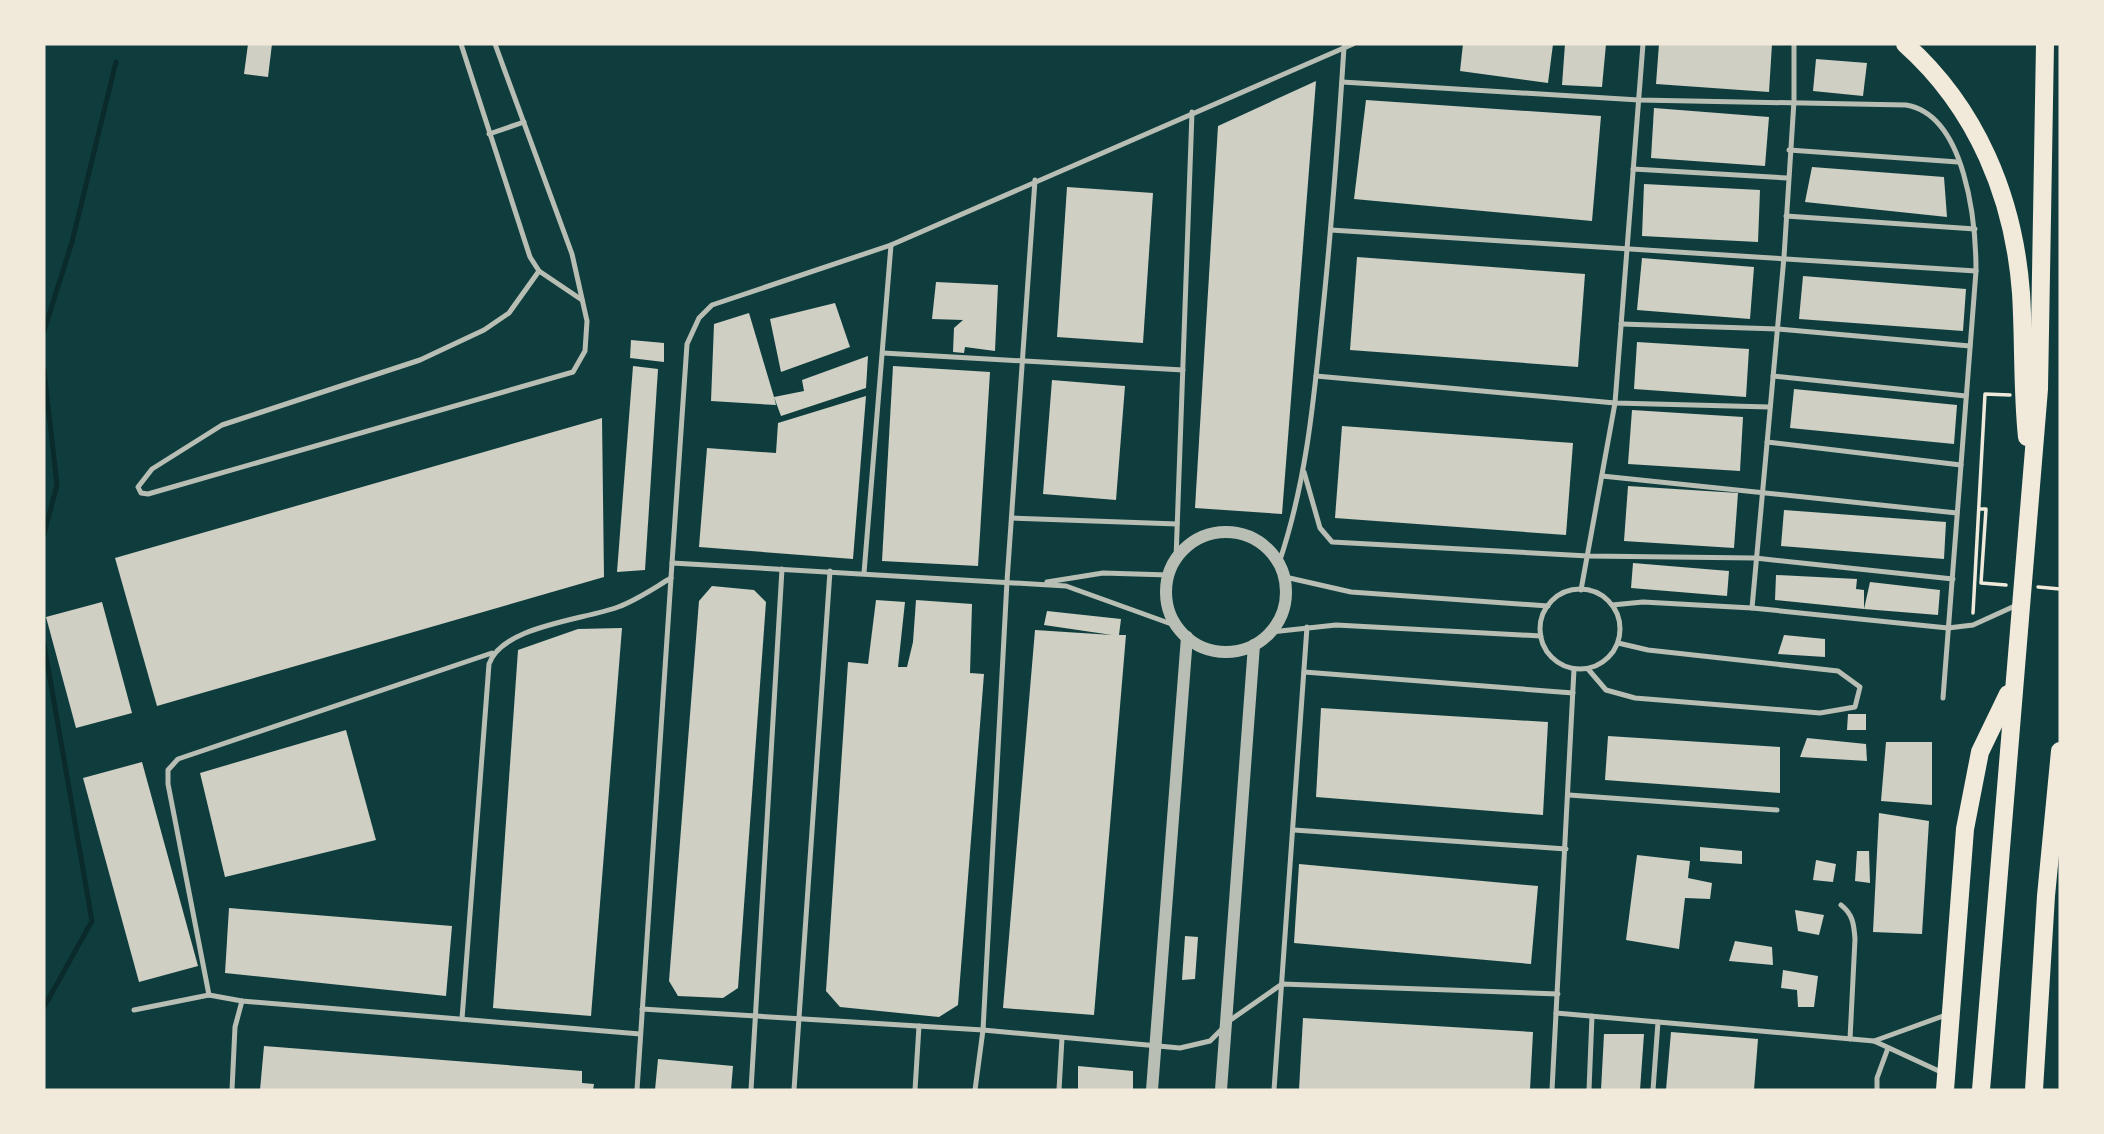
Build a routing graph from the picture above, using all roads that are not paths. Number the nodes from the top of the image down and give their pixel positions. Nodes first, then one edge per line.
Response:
1 (461, 44) edge
2 (495, 44) edge
3 (1353, 44) edge
4 (1643, 44) edge
5 (1794, 44) edge
6 (1905, 44) edge
7 (2045, 44) edge
8 (1344, 47) junction
9 (1342, 82) junction
10 (1639, 100) junction
11 (1794, 101) junction
12 (1192, 112) junction
13 (524, 122) junction
14 (489, 134) junction
15 (1790, 150) junction
16 (1958, 162) junction
17 (1633, 169) junction
18 (1787, 178) junction
19 (1035, 180) junction
20 (1786, 216) junction
21 (1975, 229) junction
22 (1331, 230) junction
23 (891, 245) junction
24 (1627, 249) junction
25 (1784, 257) junction
26 (539, 271) junction
27 (1976, 271) junction
28 (582, 300) junction
29 (1621, 324) junction
30 (1778, 329) junction
31 (1970, 346) junction
32 (883, 353) junction
33 (1024, 362) junction
34 (1183, 370) junction
35 (1316, 376) junction
36 (1773, 376) junction
37 (1966, 396) junction
38 (1615, 403) junction
39 (1770, 407) junction
40 (1767, 442) junction
41 (1961, 465) junction
42 (1304, 472) junction
43 (1602, 476) junction
44 (2032, 488) junction
45 (1762, 492) junction
46 (1958, 513) junction
47 (1012, 518) junction
48 (1177, 524) junction
49 (1588, 556) junction
50 (1755, 558) junction
51 (1176, 559) junction
52 (672, 562) junction
53 (1279, 563) junction
54 (782, 569) junction
55 (830, 571) junction
56 (864, 573) junction
57 (1168, 575) junction
58 (1285, 577) junction
59 (671, 578) junction
60 (1952, 579) junction
61 (1007, 581) junction
62 (1041, 583) junction
63 (1581, 590) junction
64 (2022, 603) junction
65 (1612, 605) junction
66 (1548, 606) junction
67 (1752, 608) junction
68 (1177, 626) junction
69 (1307, 626) junction
70 (1948, 628) junction
71 (1271, 632) junction
72 (1541, 636) junction
73 (1186, 637) junction
74 (1618, 643) junction
75 (1254, 645) junction
76 (492, 653) junction
77 (1588, 668) junction
78 (1574, 669) junction
79 (1304, 672) junction
80 (2016, 675) junction
81 (1573, 693) junction
82 (1943, 698) dead end
83 (2060, 751) edge
84 (1569, 795) junction
85 (1777, 810) dead end
86 (1294, 830) junction
87 (2060, 840) edge
88 (1566, 849) junction
89 (2046, 896) junction
90 (1841, 905) dead end
91 (1282, 984) junction
92 (1558, 994) junction
93 (209, 995) junction
94 (242, 1001) junction
95 (642, 1009) junction
96 (134, 1010) dead end
97 (1556, 1013) junction
98 (1952, 1013) junction
99 (757, 1016) junction
100 (1592, 1016) junction
101 (799, 1018) junction
102 (462, 1019) junction
103 (1658, 1022) junction
104 (1227, 1023) junction
105 (919, 1026) junction
106 (983, 1030) junction
107 (640, 1034) junction
108 (1062, 1038) junction
109 (1850, 1039) junction
110 (1874, 1041) junction
111 (1156, 1045) junction
112 (1888, 1048) junction
113 (1946, 1082) edge
114 (232, 1090) edge
115 (636, 1090) edge
116 (751, 1090) edge
117 (794, 1090) edge
118 (915, 1090) edge
119 (975, 1090) edge
120 (1059, 1090) edge
121 (1152, 1090) edge
122 (1221, 1090) edge
123 (1274, 1090) edge
124 (1552, 1090) edge
125 (1589, 1090) edge
126 (1653, 1090) edge
127 (1877, 1090) edge
128 (1981, 1090) edge
129 (2034, 1090) edge

1 - 14 lane
2 - 13 lane
3 - 8 lane
4 - 10 lane
5 - 11 lane
6 - 44 highway
7 - 44 highway
8 - 9 lane
8 - 12 lane
9 - 10 lane
9 - 22 lane
10 - 11 lane
10 - 17 lane
11 - 15 lane
11 - 16 lane
12 - 19 lane
12 - 34 lane
13 - 14 lane
13 - 28 lane
14 - 26 lane
15 - 16 lane
15 - 18 lane
16 - 21 lane
17 - 18 lane
17 - 24 lane
18 - 20 lane
19 - 23 lane
19 - 33 lane
20 - 21 lane
20 - 25 lane
21 - 27 lane
22 - 24 lane
22 - 35 lane
23 - 32 lane
23 - 52 lane
24 - 25 lane
24 - 29 lane
25 - 27 lane
25 - 30 lane
26 - 28 lane
26 - 28 lane
27 - 31 lane
29 - 30 lane
29 - 38 lane
30 - 31 lane
30 - 36 lane
31 - 37 lane
32 - 33 lane
32 - 56 lane
33 - 34 lane
33 - 47 lane
34 - 48 lane
35 - 38 lane
35 - 42 lane
36 - 37 lane
36 - 39 lane
37 - 41 lane
38 - 39 lane
38 - 43 lane
39 - 40 lane
40 - 41 lane
40 - 45 lane
41 - 46 lane
42 - 49 lane
42 - 53 lane
43 - 45 lane
43 - 49 lane
44 - 64 highway
45 - 46 lane
45 - 50 lane
46 - 60 lane
47 - 48 lane
47 - 61 lane
48 - 51 lane
49 - 50 lane
49 - 63 lane
50 - 60 lane
50 - 67 lane
51 - 53 street
51 - 57 street
52 - 54 lane
52 - 59 lane
53 - 58 street
54 - 55 lane
54 - 99 lane
55 - 56 lane
55 - 101 lane
56 - 61 lane
57 - 62 lane
57 - 68 street
58 - 66 lane
58 - 71 street
59 - 76 lane
59 - 95 lane
60 - 70 lane
61 - 62 lane
61 - 106 lane
62 - 68 lane
63 - 65 lane
63 - 66 lane
64 - 70 lane
64 - 80 highway
65 - 67 lane
65 - 74 lane
66 - 72 lane
67 - 70 lane
68 - 73 street
69 - 71 lane
69 - 72 lane
69 - 79 lane
70 - 82 lane
71 - 75 street
72 - 78 lane
73 - 75 street
73 - 111 street
74 - 77 lane
74 - 77 lane
75 - 104 street
76 - 93 lane
76 - 102 lane
77 - 78 lane
78 - 81 lane
79 - 81 lane
79 - 86 lane
80 - 98 highway
80 - 128 highway
81 - 84 lane
83 - 89 highway
84 - 85 lane
84 - 88 lane
86 - 88 lane
86 - 91 lane
87 - 89 lane
88 - 92 lane
89 - 129 highway
90 - 109 lane
91 - 92 lane
91 - 104 lane
91 - 123 lane
92 - 97 lane
93 - 94 lane
93 - 96 lane
94 - 102 lane
94 - 114 lane
95 - 99 lane
95 - 107 lane
97 - 100 lane
97 - 124 lane
98 - 110 lane
98 - 113 highway
99 - 101 lane
99 - 116 lane
100 - 103 lane
100 - 125 lane
101 - 105 lane
101 - 117 lane
102 - 107 lane
103 - 109 lane
103 - 126 lane
104 - 111 lane
104 - 122 street
105 - 106 lane
105 - 118 lane
106 - 108 lane
106 - 119 lane
107 - 115 lane
108 - 111 lane
108 - 120 lane
109 - 110 lane
110 - 112 lane
111 - 121 street
112 - 113 lane
112 - 127 lane

